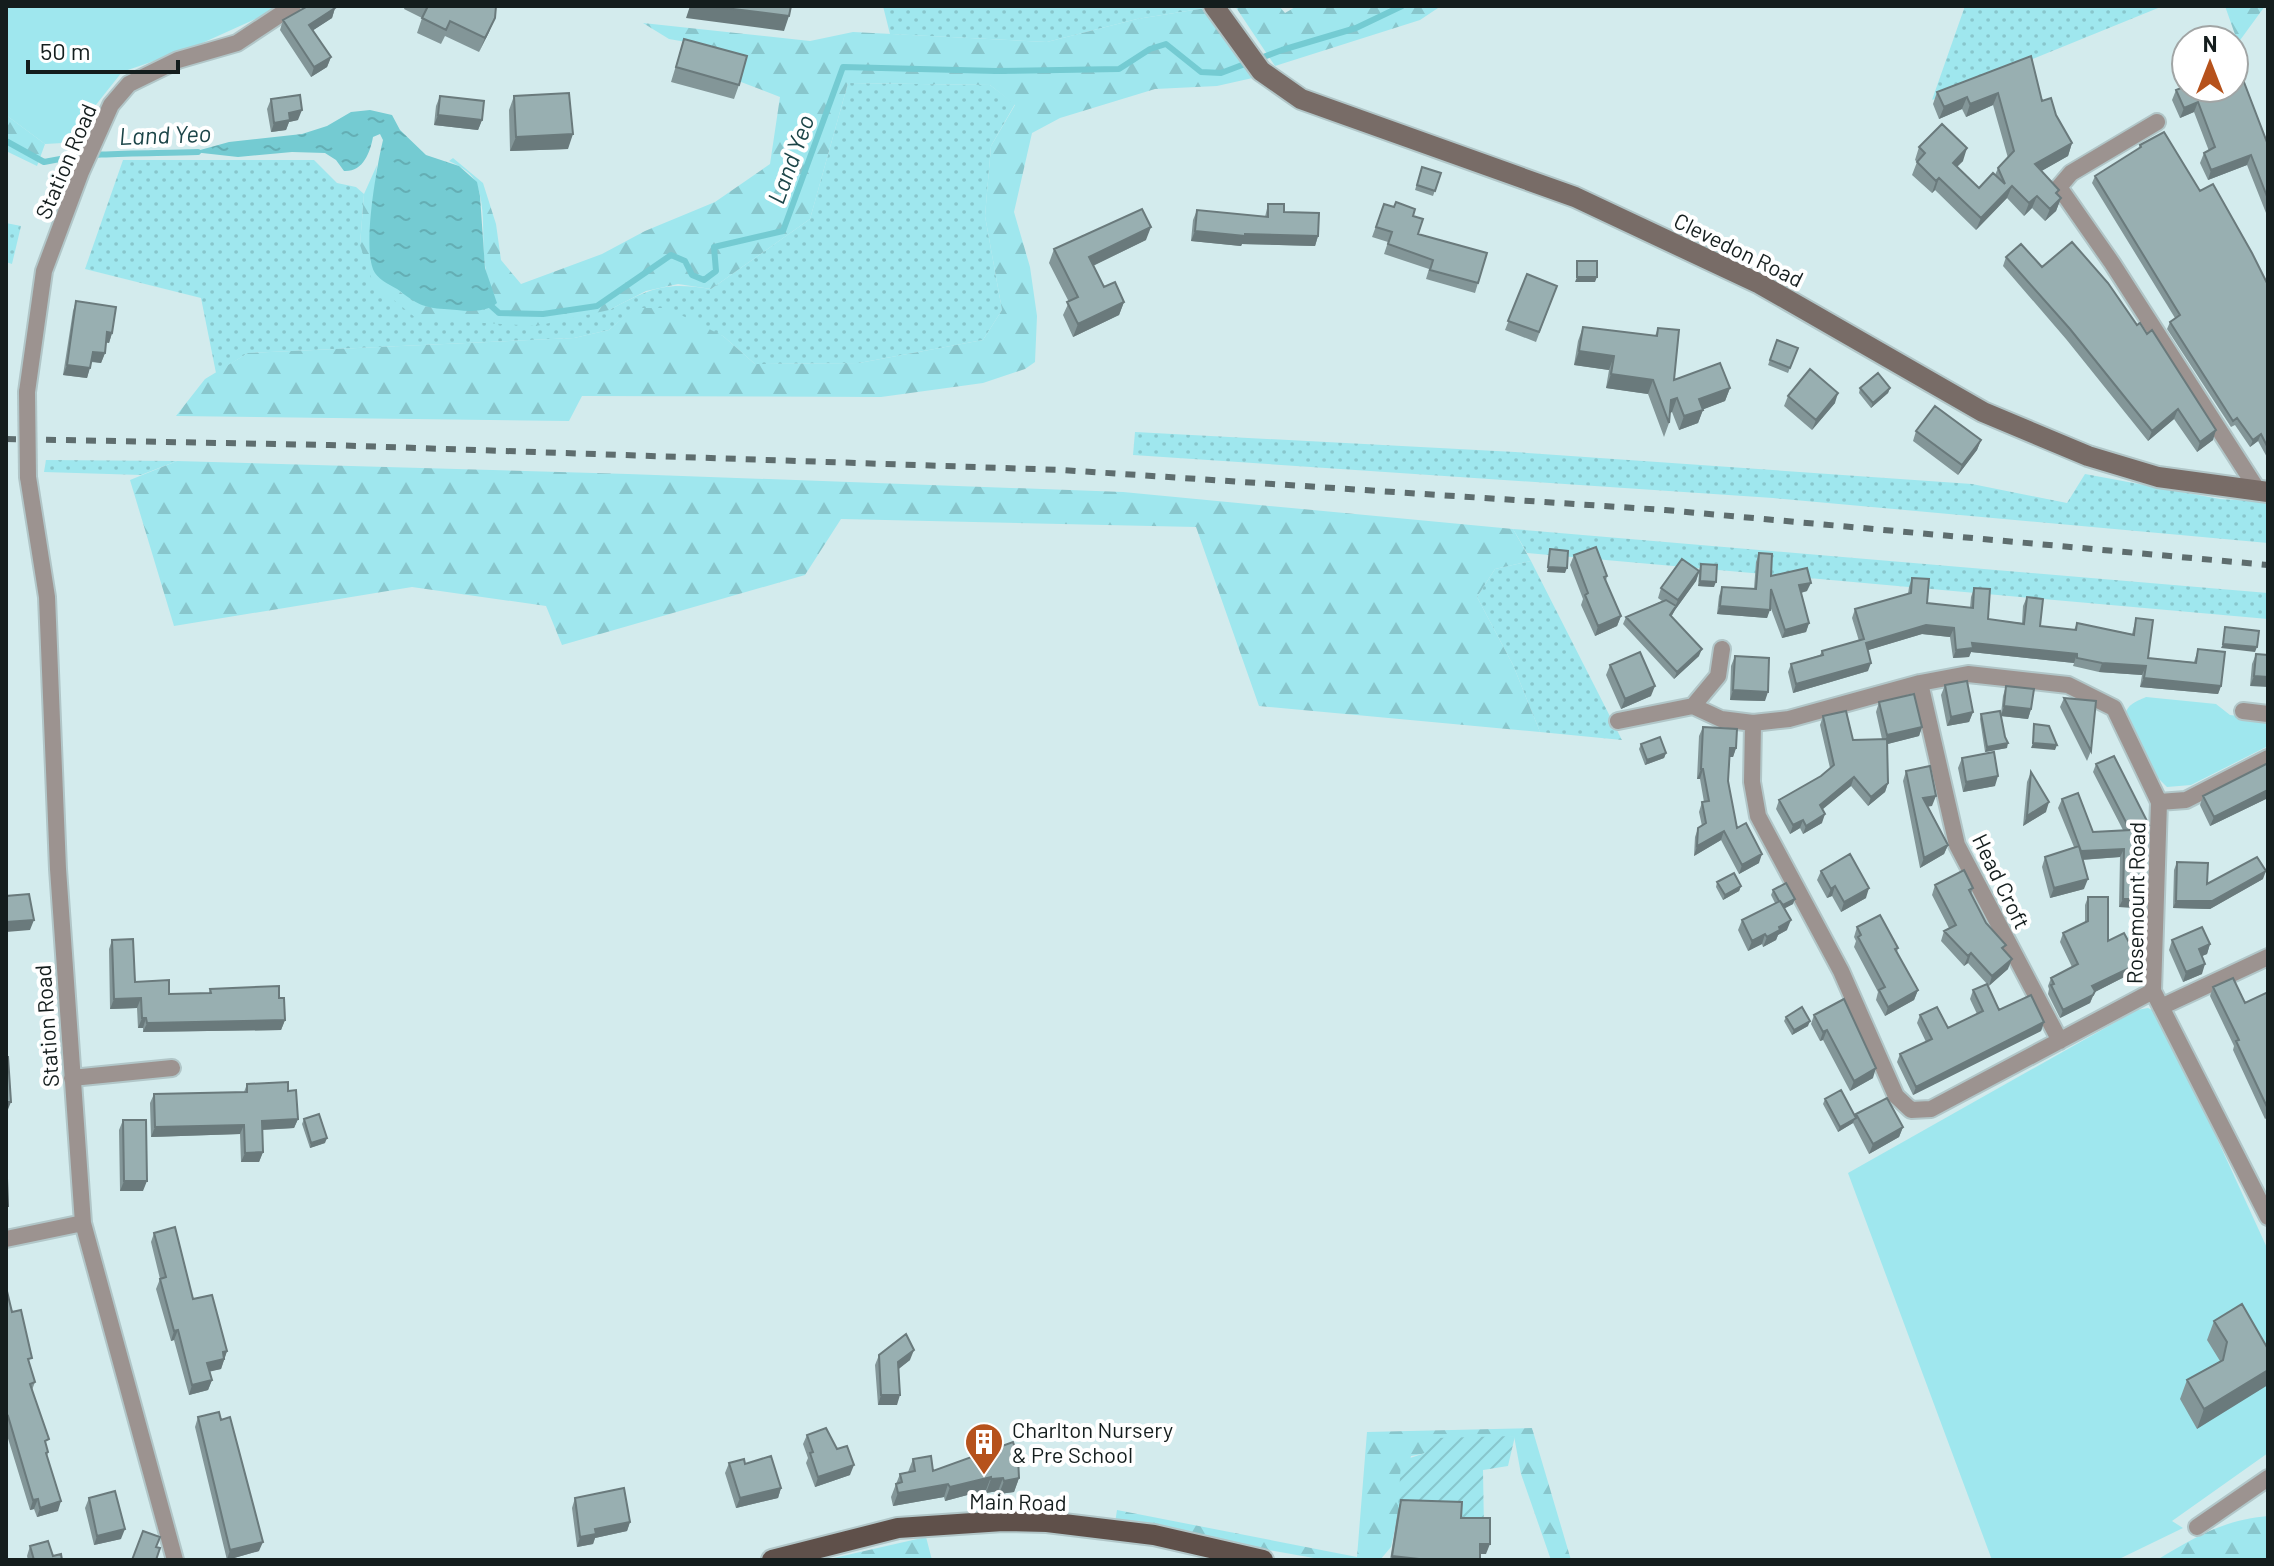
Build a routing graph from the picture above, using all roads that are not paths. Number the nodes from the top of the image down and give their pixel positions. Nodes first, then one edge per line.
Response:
1 (293, 6) edge
2 (1214, 6) edge
3 (2157, 122) dead end
4 (2263, 492) edge
5 (1722, 649) dead end
6 (1920, 683) junction
7 (1693, 706) junction
8 (2243, 711) dead end
9 (2268, 714) edge
10 (1618, 721) dead end
11 (1753, 723) junction
12 (2268, 758) edge
13 (2159, 802) junction
14 (2268, 957) edge
15 (2153, 991) junction
16 (2161, 1007) junction
17 (2060, 1041) junction
18 (174, 1067) dead end
19 (72, 1078) junction
20 (2268, 1217) edge
21 (83, 1223) junction
22 (6, 1239) edge
23 (2268, 1478) edge
24 (2197, 1527) dead end
25 (175, 1560) edge
26 (772, 1560) edge
27 (1263, 1560) edge

1 - 19 street, Station Road, bridge
2 - 4 main road, Clevedon Road
3 - 4 street
5 - 7 street
6 - 11 street, Rosemount Road
6 - 13 street, Rosemount Road
6 - 17 street, Head Croft
7 - 10 street
7 - 11 street, Rosemount Road
8 - 9 street
11 - 17 street, Rosemount Road
12 - 13 street
13 - 15 street, Rosemount Road
14 - 16 street
15 - 16 street, Rosemount Road
15 - 17 street, Rosemount Road
16 - 20 street, Rosemount Road
18 - 19 street
19 - 21 street, Station Road
21 - 22 street
21 - 25 street, Station Road
23 - 24 street
26 - 27 main road, Main Road

